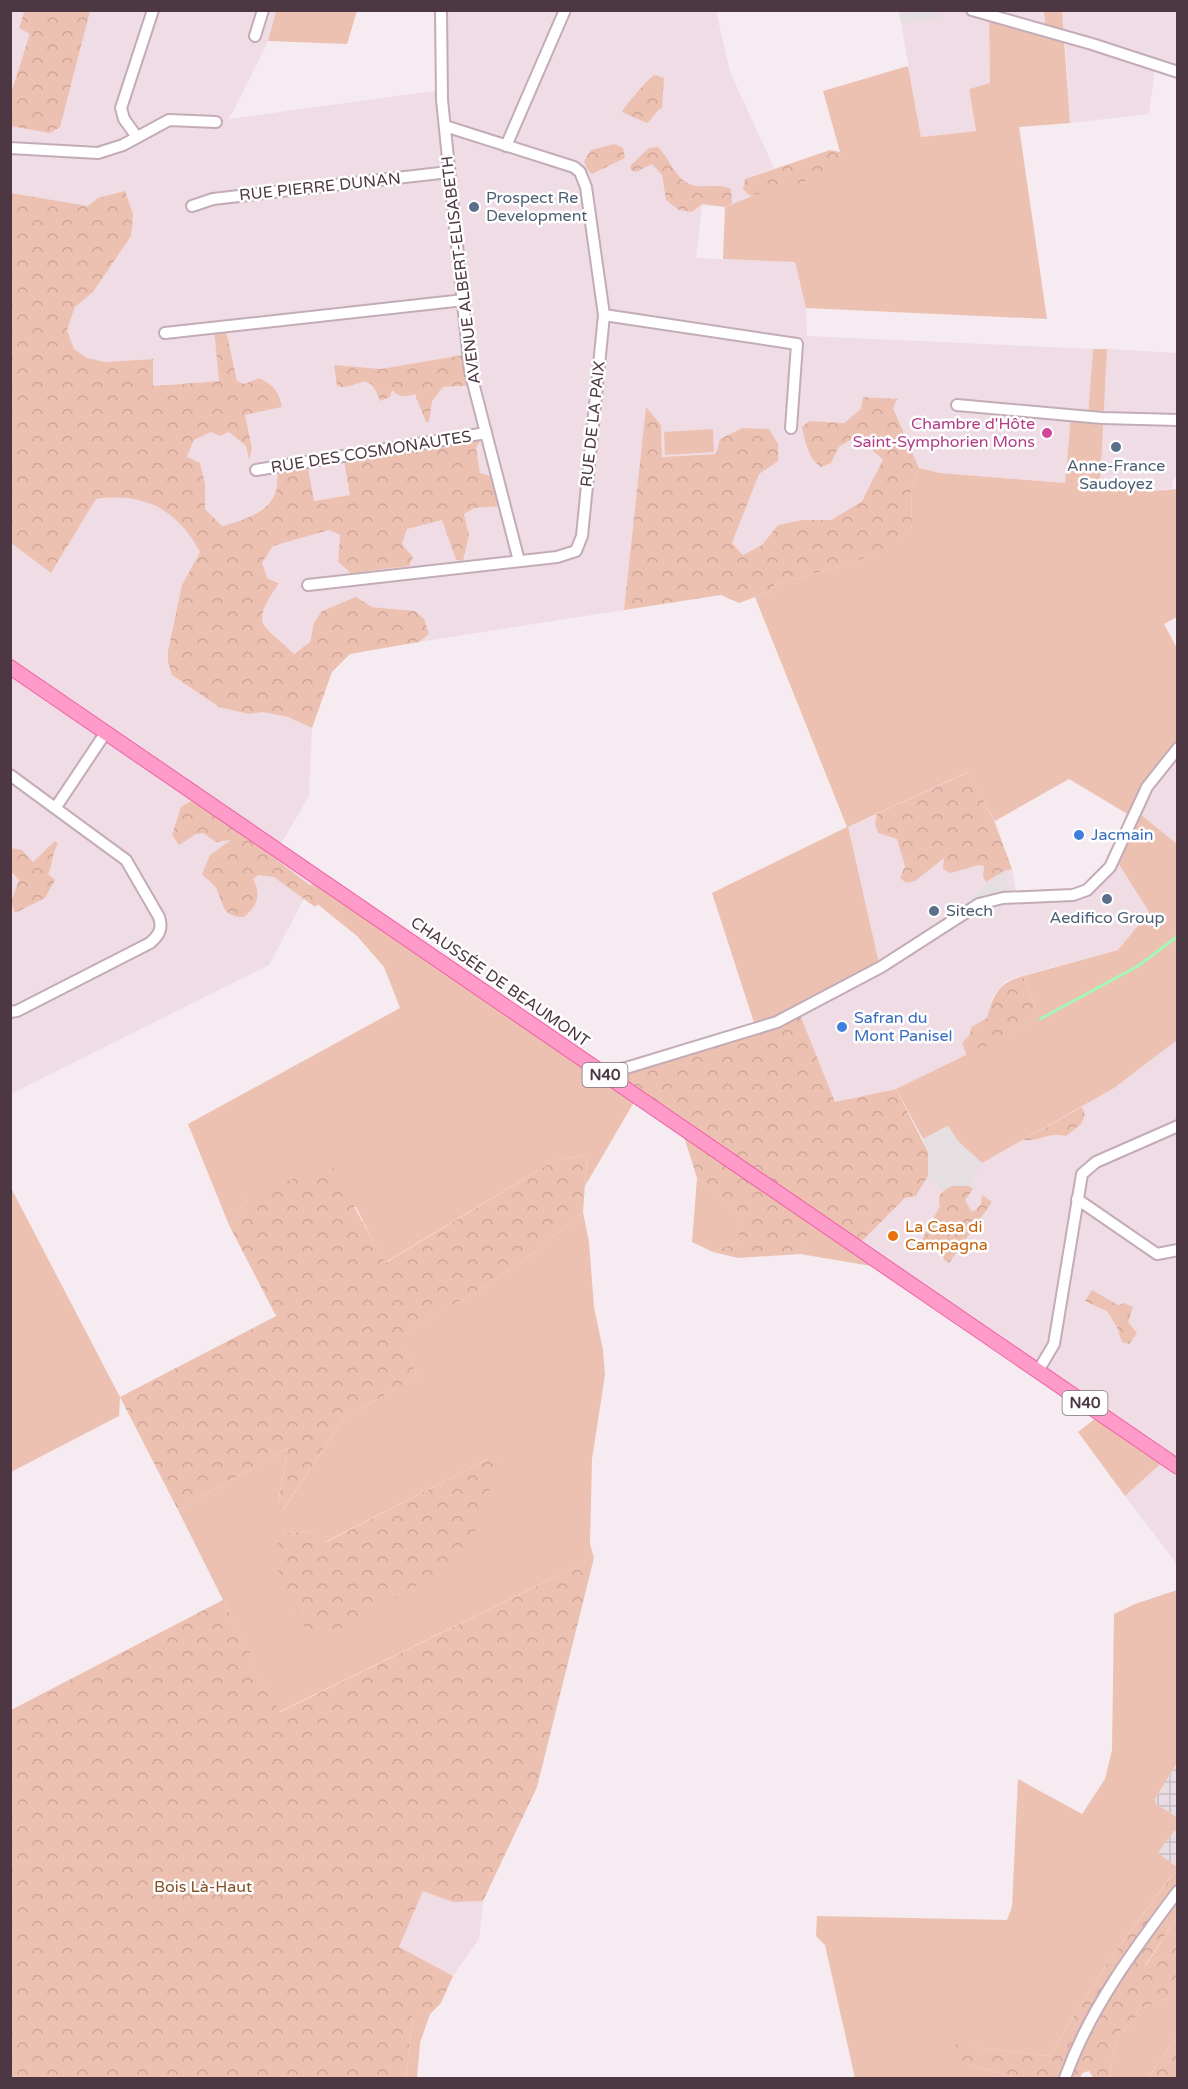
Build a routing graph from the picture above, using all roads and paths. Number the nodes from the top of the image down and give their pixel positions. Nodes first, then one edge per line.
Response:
1 (153, 10) edge
2 (263, 10) edge
3 (441, 10) edge
4 (565, 10) edge
5 (972, 10) edge
6 (255, 36) dead end
7 (1178, 72) edge
8 (216, 122) dead end
9 (445, 126) junction
10 (137, 137) junction
11 (506, 146) junction
12 (10, 148) edge
13 (449, 172) junction
14 (192, 206) dead end
15 (464, 300) junction
16 (604, 315) junction
17 (165, 333) dead end
18 (957, 405) dead end
19 (1178, 420) edge
20 (790, 428) dead end
21 (486, 433) junction
22 (256, 470) dead end
23 (519, 561) junction
24 (308, 585) dead end
25 (10, 667) edge
26 (106, 732) junction
27 (1178, 748) edge
28 (10, 775) edge
29 (56, 807) junction
30 (10, 1012) edge
31 (608, 1077) junction
32 (1178, 1126) edge
33 (1077, 1199) junction
34 (1178, 1250) edge
35 (1038, 1371) junction
36 (1178, 1467) edge
37 (1178, 1891) edge
38 (1065, 2079) edge

1 - 10 street
2 - 6 street
3 - 9 street, AVENUE ALBERT-ELISABETH
4 - 11 street
5 - 7 street
8 - 10 street
9 - 11 street, RUE DE LA PAIX
9 - 13 street, AVENUE ALBERT-ELISABETH
10 - 12 street
11 - 16 street, RUE DE LA PAIX
13 - 14 street, RUE PIERRE DUNAN
13 - 15 street, AVENUE ALBERT-ELISABETH
15 - 17 street
15 - 21 street, AVENUE ALBERT-ELISABETH
16 - 20 street
16 - 23 street, RUE DE LA PAIX
18 - 19 street
21 - 22 street, RUE DES COSMONAUTES
21 - 23 street, AVENUE ALBERT-ELISABETH
23 - 24 street, RUE DE LA PAIX
25 - 26 main road, CHAUSSÉE DE BEAUMONT / N40
26 - 29 street
26 - 31 main road, CHAUSSÉE DE BEAUMONT / N40
27 - 31 street
28 - 29 street
29 - 30 street
31 - 35 main road, CHAUSSÉE DE BEAUMONT / N40
32 - 33 street
33 - 34 street
33 - 35 street
35 - 36 main road, CHAUSSÉE DE BEAUMONT / N40
37 - 38 street

